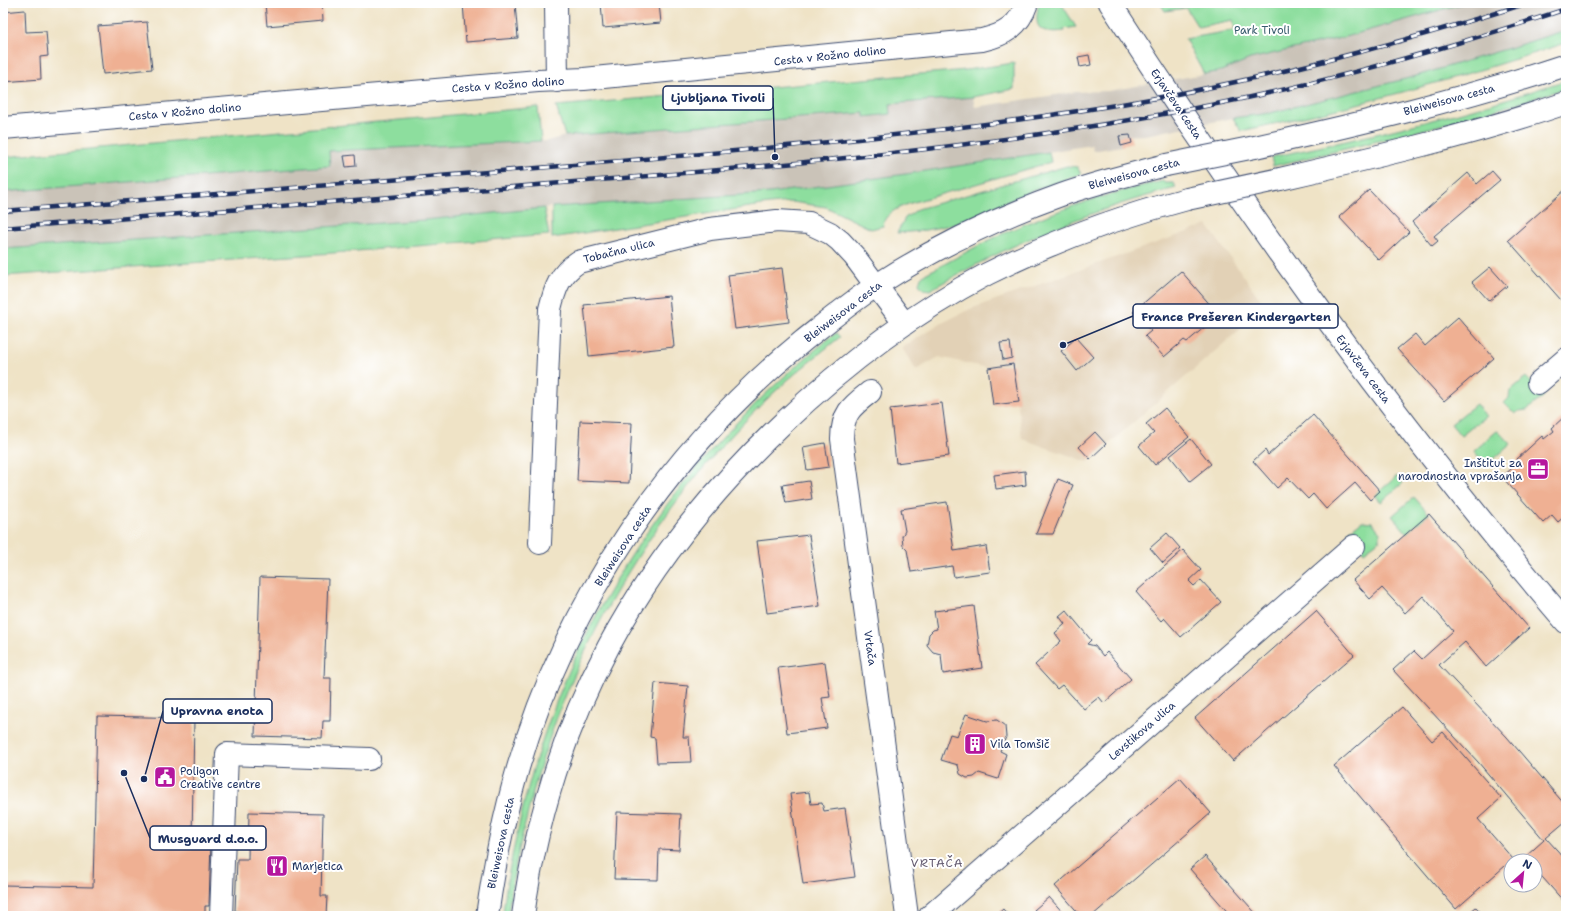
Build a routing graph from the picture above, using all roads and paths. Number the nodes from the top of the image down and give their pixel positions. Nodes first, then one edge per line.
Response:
1 (556, 3) edge
2 (1027, 3) edge
3 (1110, 3) edge
4 (1566, 65) edge
5 (557, 80) junction
6 (1566, 103) edge
7 (3, 128) edge
8 (876, 286) junction
9 (904, 323) junction
10 (1566, 359) edge
11 (1538, 383) dead end
12 (870, 392) dead end
13 (540, 543) dead end
14 (1354, 546) dead end
15 (1566, 622) edge
16 (369, 759) dead end
17 (221, 916) edge
18 (487, 916) edge
19 (523, 916) edge
20 (907, 916) edge
21 (930, 916) edge

1 - 5 main road
2 - 5 main road, Cesta v Rožno dolino
3 - 15 main road, Erjavčeva cesta
4 - 8 main road, Bleiweisova cesta, bridge
5 - 7 main road, Cesta v Rožno dolino
6 - 9 main road, bridge
8 - 9 main road, Tobačna ulica
8 - 13 main road, Tobačna ulica
8 - 18 main road, Bleiweisova cesta
9 - 19 main road
10 - 11 main road
12 - 20 main road, Vrtača
14 - 21 main road, Levstikova ulica
16 - 17 main road

